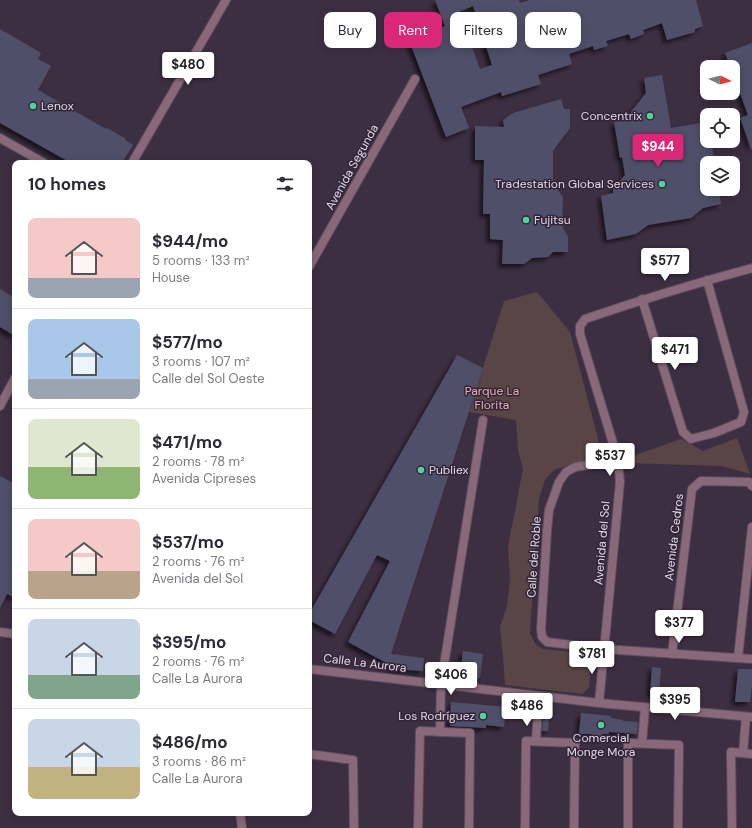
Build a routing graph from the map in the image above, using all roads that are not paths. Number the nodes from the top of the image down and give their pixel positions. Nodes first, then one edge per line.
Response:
1 (226, 0) edge
2 (415, 79) dead end
3 (0, 138) edge
4 (39, 160) edge
5 (134, 160) edge
6 (312, 262) edge
7 (752, 268) edge
8 (707, 280) junction
9 (642, 299) junction
10 (12, 384) edge
11 (0, 406) edge
12 (483, 420) dead end
13 (618, 460) junction
14 (752, 486) edge
15 (752, 527) edge
16 (0, 632) edge
17 (12, 634) edge
18 (604, 649) junction
19 (672, 654) junction
20 (738, 658) junction
21 (752, 659) edge
22 (312, 669) edge
23 (441, 684) junction
24 (539, 696) junction
25 (599, 703) junction
26 (644, 708) junction
27 (749, 717) edge
28 (440, 732) junction
29 (536, 741) junction
30 (642, 743) junction
31 (743, 753) junction
32 (312, 754) edge
33 (752, 754) edge
34 (240, 816) edge
35 (242, 828) edge
36 (354, 828) edge
37 (418, 828) edge
38 (469, 828) edge
39 (525, 828) edge
40 (574, 828) edge
41 (628, 828) edge
42 (678, 828) edge
43 (732, 828) edge

1 - 5 street
2 - 6 street, Avenida Segunda
3 - 4 street
7 - 8 street
8 - 9 street
8 - 9 street
9 - 13 street, Avenida del Sol
10 - 11 street
12 - 23 street
13 - 18 street, Avenida del Sol
13 - 18 street, Calle del Roble
14 - 19 street, Avenida Cedros
15 - 20 street
16 - 17 street
18 - 19 street, Calle del Roble
18 - 25 street, Avenida del Sol
19 - 20 street, Calle del Roble
20 - 21 street, Calle del Roble
22 - 23 street, Calle La Aurora
23 - 24 street, Calle La Aurora
23 - 28 street
24 - 25 street, Calle La Aurora
24 - 29 street
25 - 26 street, Calle La Aurora
26 - 27 street, Calle La Aurora
26 - 30 street
27 - 31 street
28 - 37 street
28 - 38 street
29 - 39 street
29 - 40 street
30 - 41 street
30 - 42 street
31 - 33 street
31 - 43 street
32 - 36 street
34 - 35 street

